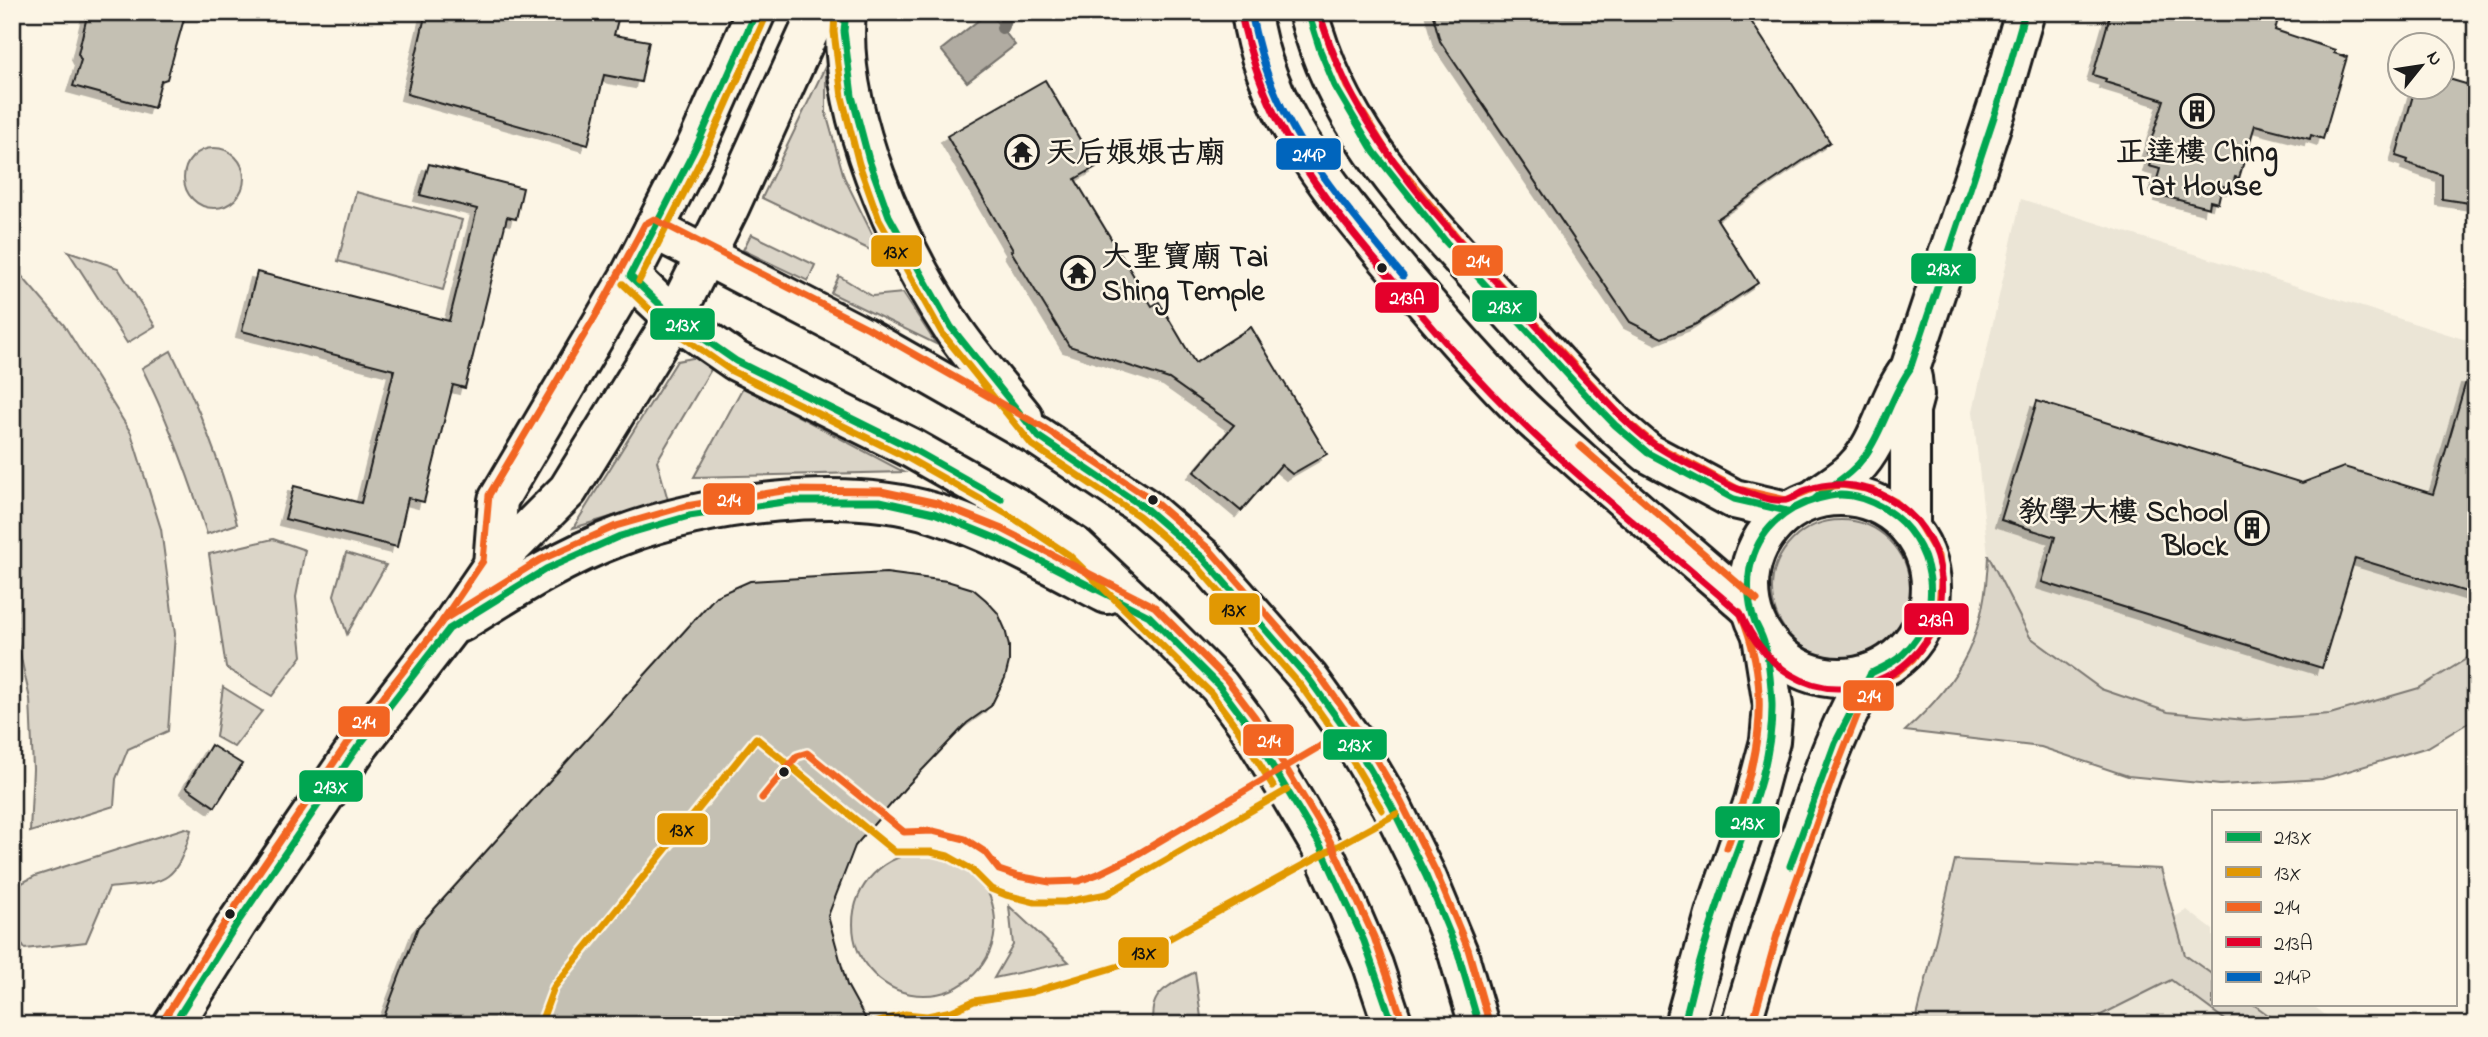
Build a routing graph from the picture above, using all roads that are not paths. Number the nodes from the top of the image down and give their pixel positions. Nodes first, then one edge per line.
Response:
1 (757, 12) edge
2 (818, 12) edge
3 (846, 12) edge
4 (1251, 12) edge
5 (1308, 12) edge
6 (2025, 12) edge
7 (654, 229) junction
8 (707, 255) junction
9 (630, 276) junction
10 (674, 318) junction
11 (1910, 369) junction
12 (1039, 437) junction
13 (1802, 504) junction
14 (1910, 528) junction
15 (493, 565) junction
16 (1149, 616) junction
17 (1756, 622) junction
18 (449, 629) junction
19 (1871, 673) junction
20 (173, 1025) edge
21 (1393, 1025) edge
22 (1479, 1025) edge
23 (1684, 1025) edge
24 (1741, 1025) edge

1 - 7 main road
2 - 8 main road
3 - 12 main road
4 - 17 main road
5 - 13 main road
6 - 11 main road
7 - 8 main road
7 - 9 main road
8 - 10 main road
8 - 12 main road
9 - 10 main road
9 - 15 main road
10 - 15 main road
10 - 16 main road
11 - 13 main road
11 - 14 main road
12 - 22 main road
13 - 14 main road
13 - 17 main road
14 - 19 main road
15 - 18 main road
16 - 18 main road
16 - 21 main road
17 - 19 main road
17 - 23 main road
18 - 20 main road
19 - 24 main road

